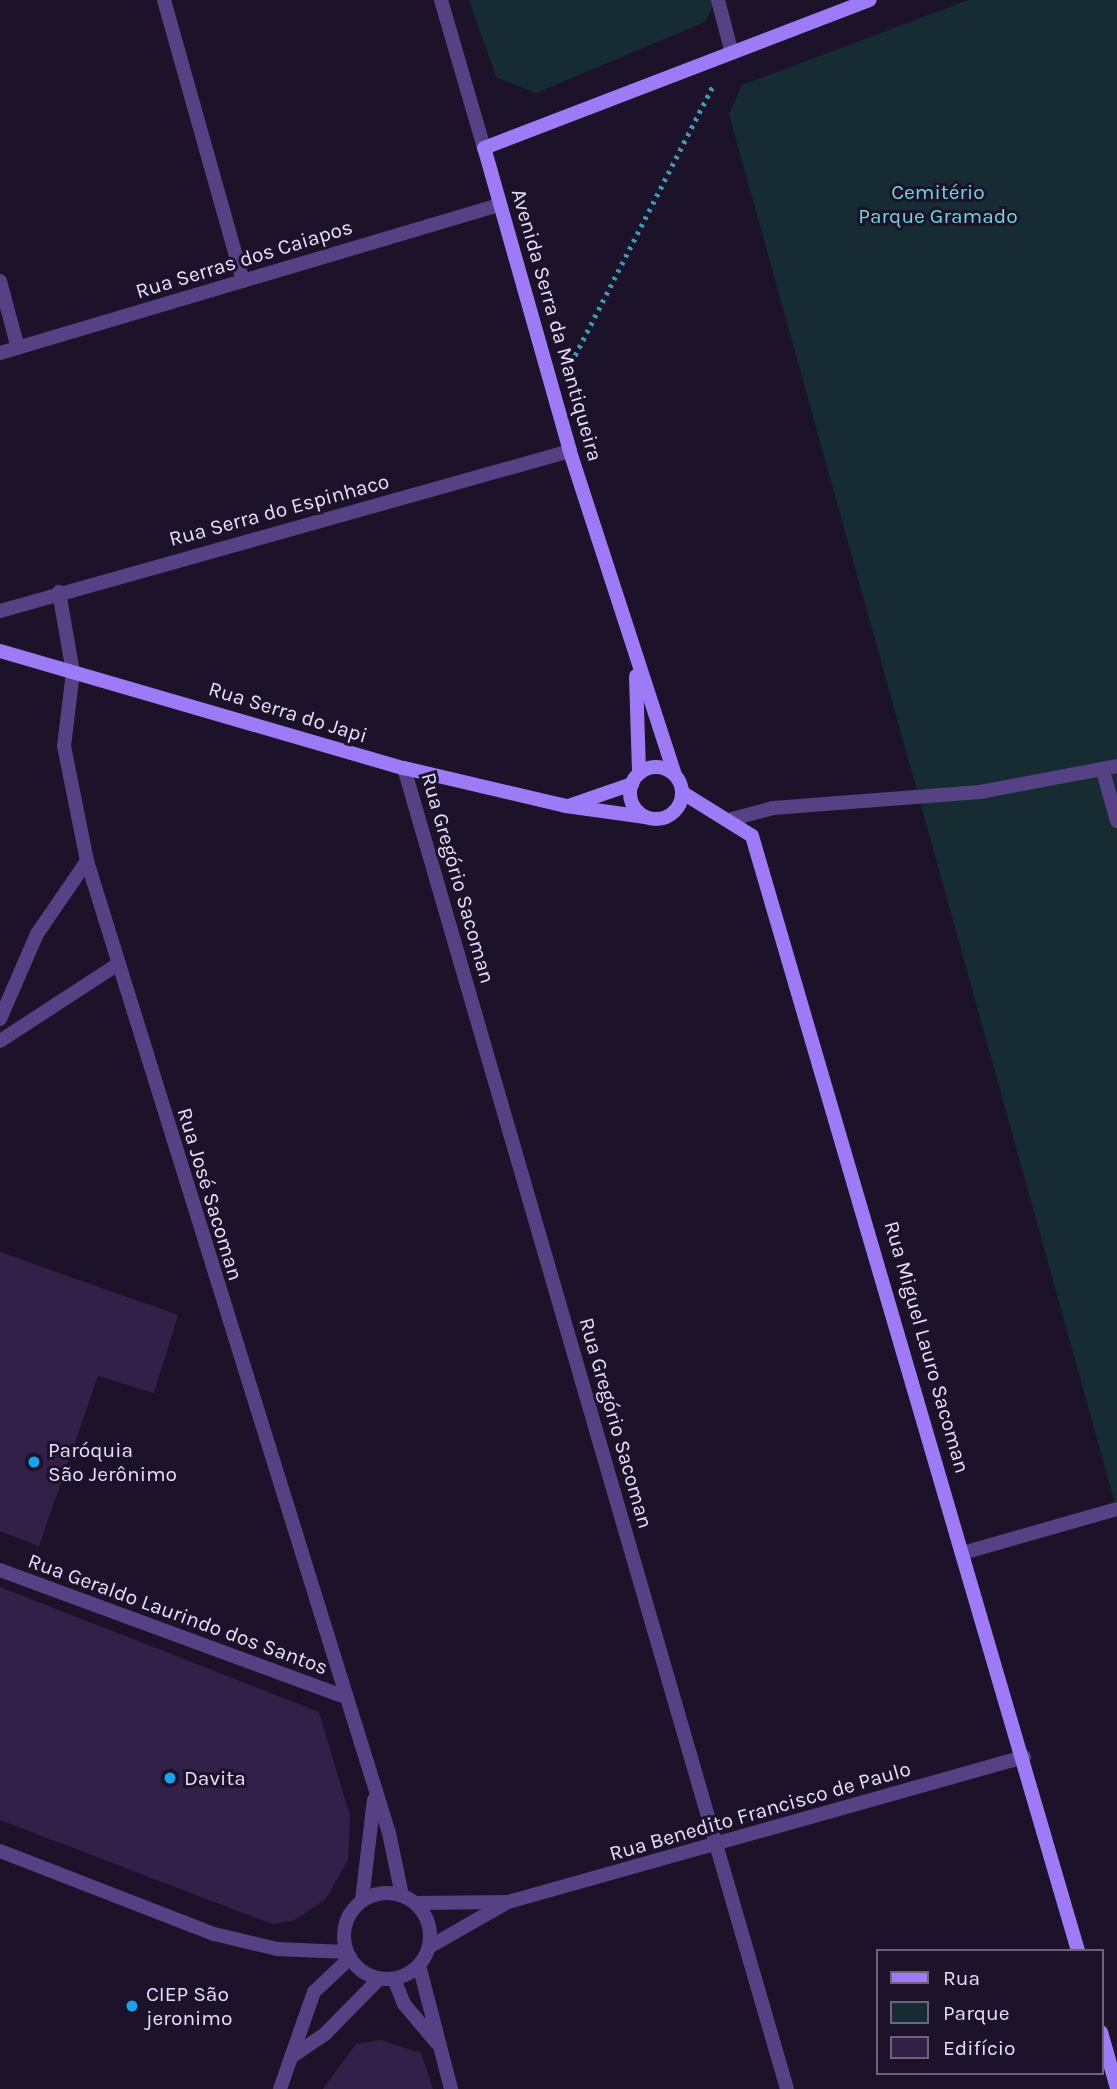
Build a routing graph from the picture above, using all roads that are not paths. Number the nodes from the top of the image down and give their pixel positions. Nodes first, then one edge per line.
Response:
1 (164, 0) edge
2 (441, 0) edge
3 (718, 0) edge
4 (870, 0) edge
5 (731, 51) junction
6 (484, 148) junction
7 (499, 205) junction
8 (0, 281) edge
9 (243, 281) junction
10 (18, 348) junction
11 (0, 353) edge
12 (570, 451) junction
13 (59, 592) junction
14 (0, 611) edge
15 (0, 651) edge
16 (636, 661) junction
17 (73, 672) junction
18 (404, 768) junction
19 (1110, 768) edge
20 (675, 775) junction
21 (635, 779) junction
22 (683, 793) junction
23 (566, 806) junction
24 (645, 817) junction
25 (728, 820) junction
26 (1117, 821) edge
27 (87, 861) junction
28 (118, 964) junction
29 (0, 1019) edge
30 (0, 1041) edge
31 (1117, 1509) edge
32 (966, 1552) junction
33 (0, 1570) edge
34 (342, 1696) junction
35 (1024, 1757) junction
36 (374, 1800) junction
37 (717, 1847) junction
38 (0, 1851) edge
39 (409, 1899) junction
40 (362, 1900) junction
41 (508, 1902) junction
42 (429, 1947) junction
43 (1077, 1949) edge
44 (348, 1955) junction
45 (419, 1965) junction
46 (387, 1979) junction
47 (1103, 2039) edge
48 (438, 2044) junction
49 (294, 2055) junction
50 (1117, 2088) edge
51 (280, 2089) edge
52 (451, 2089) edge
53 (787, 2089) edge

1 - 9 street
2 - 6 street, Avenida Serra da Mantiqueira
3 - 5 street
4 - 5 street
5 - 6 street
6 - 7 street, Avenida Serra da Mantiqueira
7 - 9 street, Rua Serras dos Caiapos
7 - 12 street, Avenida Serra da Mantiqueira
8 - 10 street
9 - 10 street, Rua Serras dos Caiapos
10 - 11 street, Rua Serras dos Caiapos
12 - 13 street, Rua Serra do Espinhaco
12 - 16 street, Avenida Serra da Mantiqueira
13 - 14 street, Rua Serra do Espinhaco
13 - 17 street, Rua José Sacoman
15 - 17 street, Rua Serra do Japi
16 - 20 street, Avenida Serra da Mantiqueira
16 - 21 street, Avenida Serra da Mantiqueira
17 - 18 street, Rua Serra do Japi
17 - 27 street, Rua José Sacoman
18 - 23 street, Rua Serra do Japi
18 - 37 street, Rua Gregório Sacoman
19 - 25 street
19 - 26 street
20 - 21 street
20 - 22 street
21 - 23 street
21 - 24 street
22 - 24 street
22 - 25 street, Rua Miguel Lauro Sacoman
23 - 24 street, Rua Serra do Japi
25 - 32 street, Rua Miguel Lauro Sacoman
27 - 28 street, Rua José Sacoman
27 - 29 street
28 - 30 street
28 - 34 street, Rua José Sacoman
31 - 32 street
32 - 35 street, Rua Miguel Lauro Sacoman
33 - 34 street, Rua Geraldo Laurindo dos Santos
34 - 36 street, Rua José Sacoman
35 - 37 street, Rua Benedito Francisco de Paulo
35 - 43 street, Rua Miguel Lauro Sacoman
36 - 39 street, Rua José Sacoman
36 - 40 street, Rua José Sacoman
37 - 41 street, Rua Benedito Francisco de Paulo
37 - 53 street, Rua Gregório Sacoman
38 - 44 street
39 - 40 street
39 - 41 street, Rua Benedito Francisco de Paulo
39 - 42 street
40 - 44 street
41 - 42 street, Rua Benedito Francisco de Paulo
42 - 45 street
44 - 46 street
44 - 49 street
45 - 46 street
45 - 48 street
46 - 48 street
46 - 49 street
47 - 50 street
48 - 52 street
49 - 51 street

